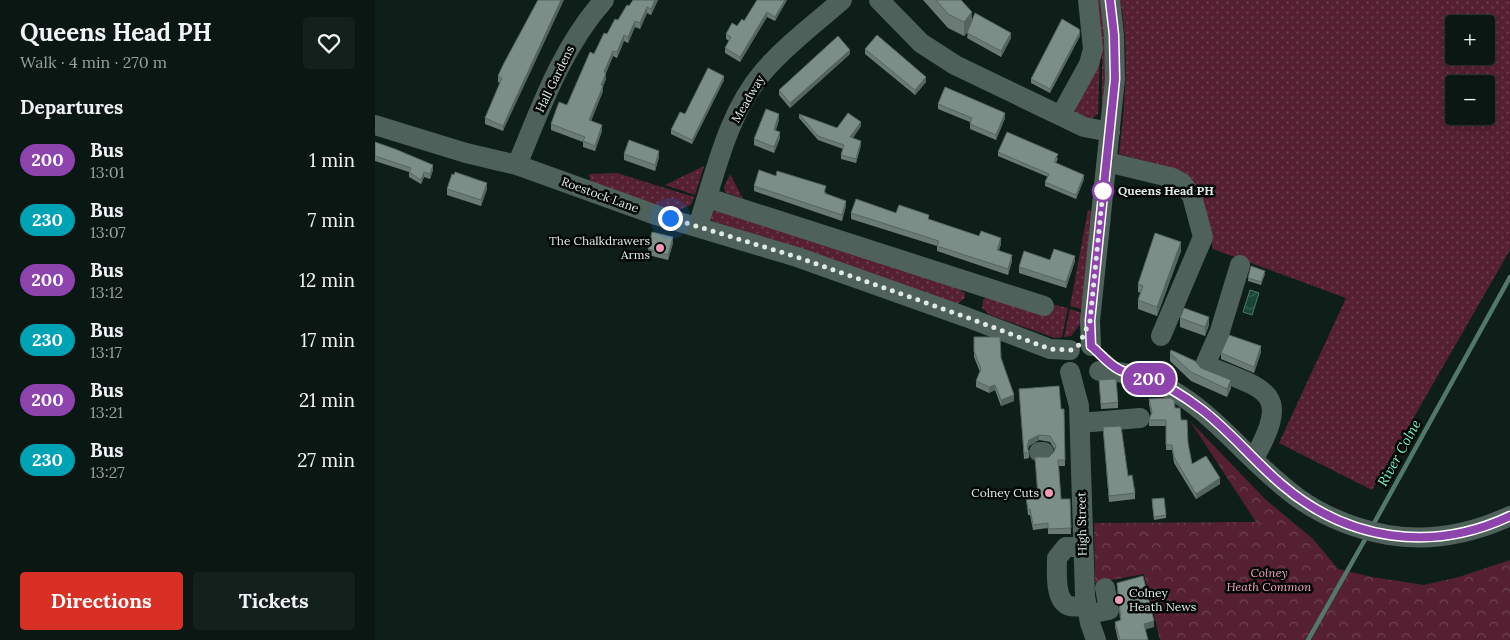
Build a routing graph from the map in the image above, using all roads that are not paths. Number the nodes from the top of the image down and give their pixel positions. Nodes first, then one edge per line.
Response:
1 (604, 0) edge
2 (842, 0) edge
3 (879, 0) edge
4 (1088, 0) edge
5 (1110, 0) edge
6 (1061, 115) junction
7 (375, 126) edge
8 (1110, 132) junction
9 (1107, 162) junction
10 (517, 165) junction
11 (708, 198) junction
12 (698, 226) junction
13 (1241, 266) dead end
14 (976, 285) junction
15 (1044, 306) dead end
16 (966, 317) junction
17 (1161, 336) dead end
18 (1083, 360) junction
19 (1080, 414) junction
20 (1140, 418) dead end
21 (1254, 458) junction
22 (1510, 516) edge
23 (1105, 588) dead end
24 (1087, 610) junction
25 (1096, 640) edge

1 - 10 street, Hall Gardens
2 - 11 street, Meadway
3 - 6 street
4 - 6 street
5 - 8 street, High Street
6 - 8 street
7 - 10 street, Roestock Lane
8 - 9 street, High Street
9 - 17 street
9 - 18 street, High Street
10 - 12 street, Roestock Lane
11 - 12 street, Meadway
11 - 14 street
12 - 16 street, Roestock Lane
13 - 21 street
14 - 15 street
14 - 16 street
16 - 18 street, Roestock Lane
18 - 19 street, High Street
18 - 21 street
19 - 20 street
19 - 24 street, High Street
21 - 22 street
23 - 24 street
24 - 25 street, High Street

